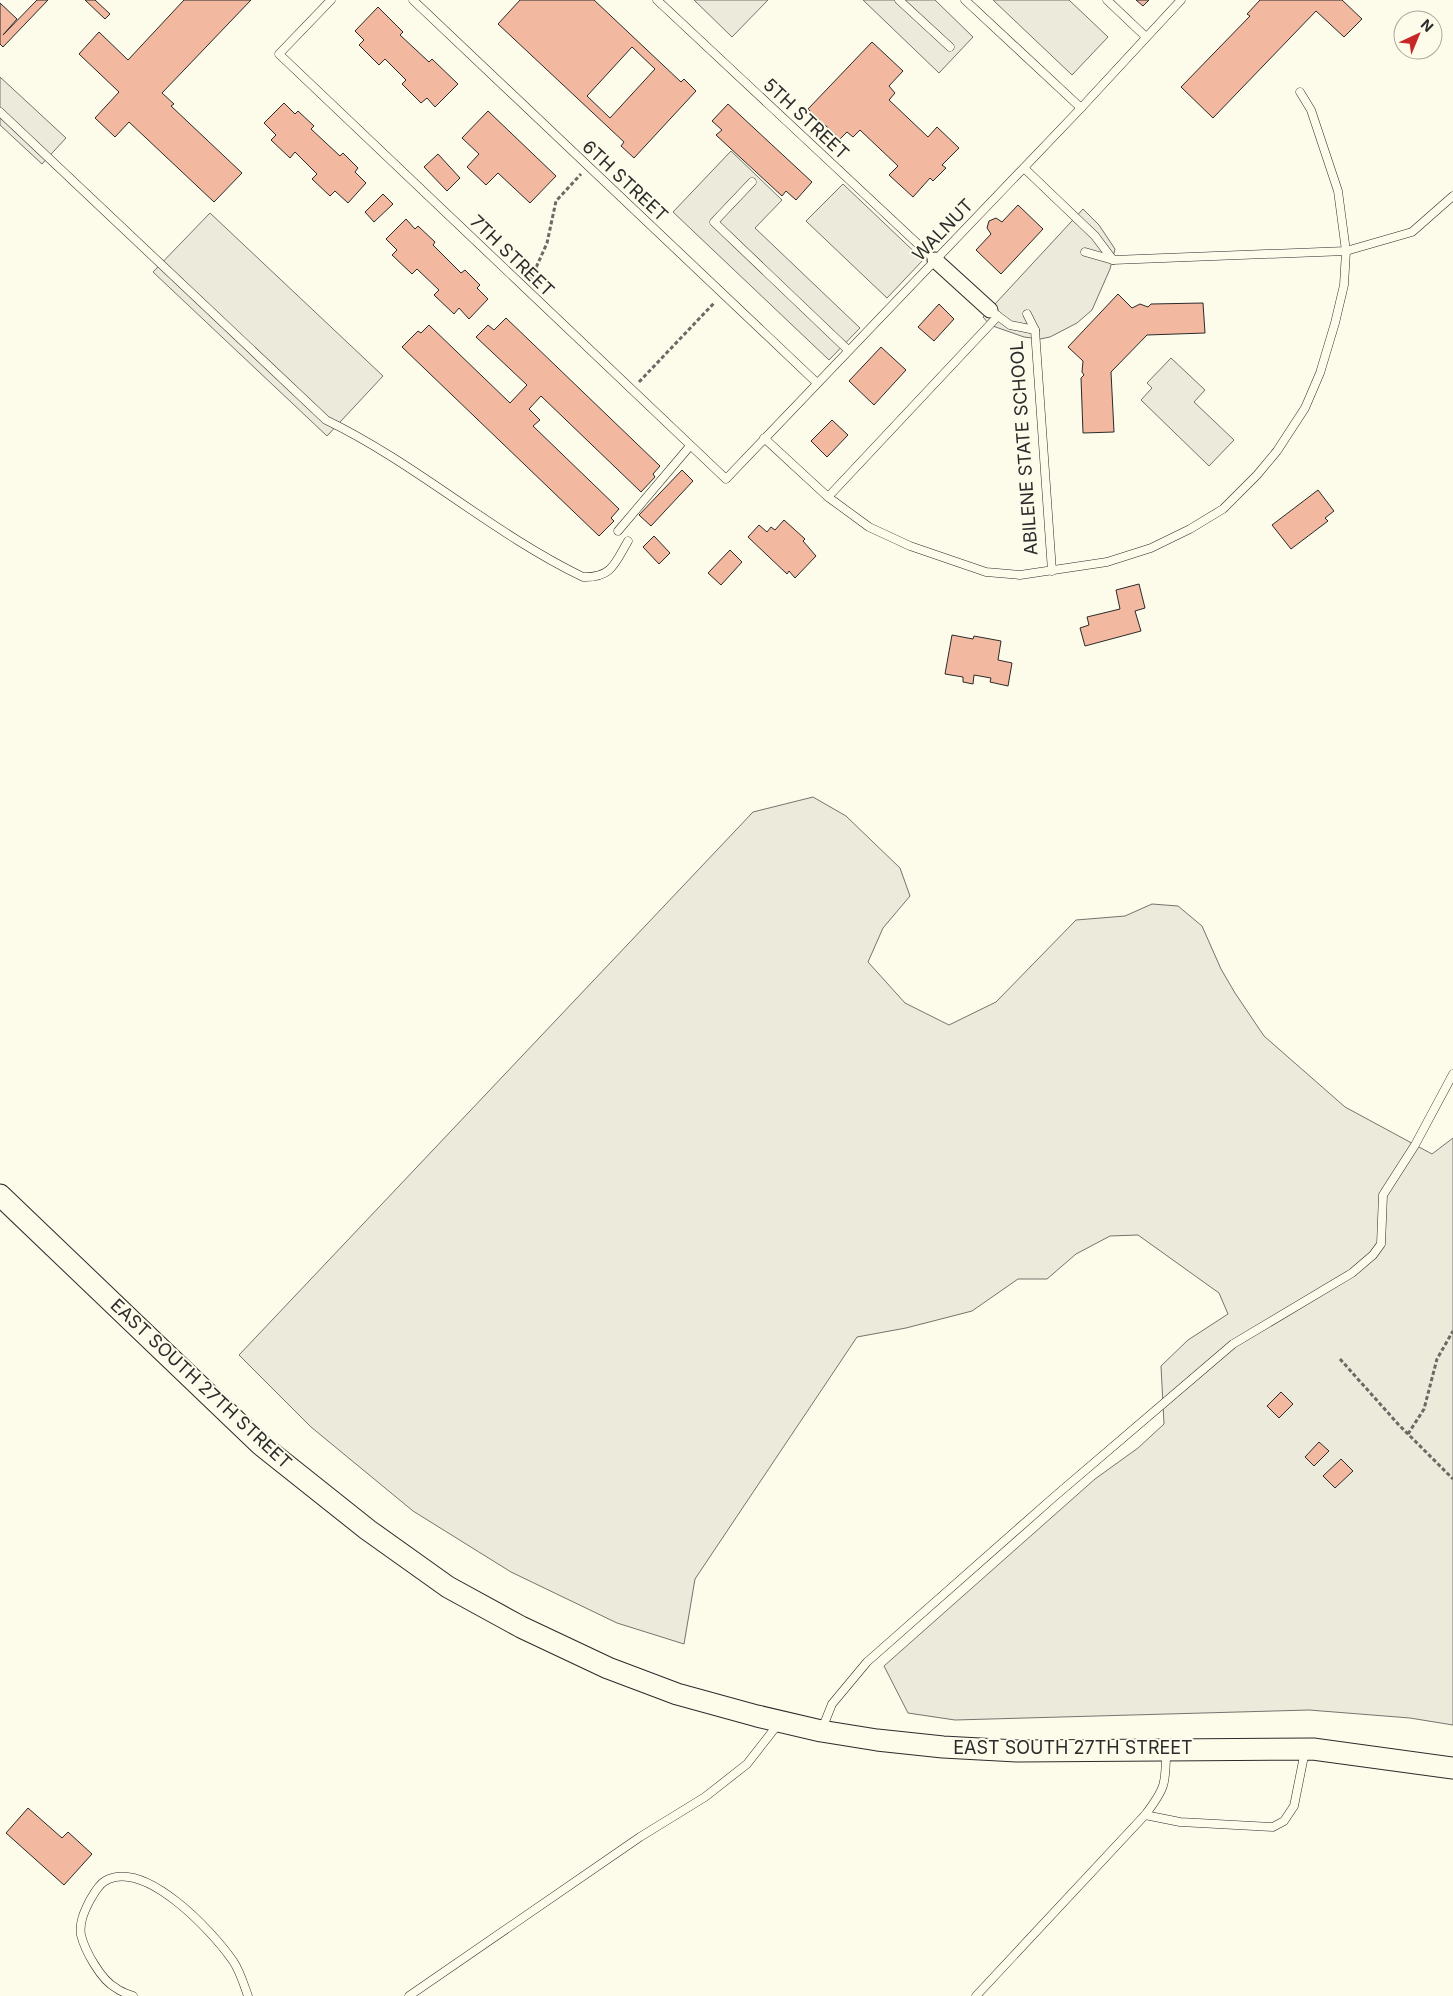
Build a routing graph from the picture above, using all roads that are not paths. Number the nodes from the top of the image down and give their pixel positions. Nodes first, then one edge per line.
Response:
1 (318, 0) edge
2 (331, 0) edge
3 (413, 0) edge
4 (657, 0) edge
5 (900, 0) edge
6 (965, 0) edge
7 (1107, 0) edge
8 (1181, 0) edge
9 (324, 7) junction
10 (1146, 37) junction
11 (950, 47) dead end
12 (1300, 92) dead end
13 (1080, 108) junction
14 (0, 112) edge
15 (1024, 168) junction
16 (752, 182) dead end
17 (1453, 196) edge
18 (1346, 251) junction
19 (1085, 252) dead end
20 (935, 260) junction
21 (1113, 260) junction
22 (994, 313) junction
23 (1027, 314) dead end
24 (1034, 330) junction
25 (848, 350) junction
26 (817, 383) junction
27 (764, 438) junction
28 (690, 446) junction
29 (726, 479) joint
30 (828, 497) junction
31 (618, 531) dead end
32 (628, 541) dead end
33 (1052, 571) junction
34 (1453, 1074) edge
35 (0, 1194) edge
36 (780, 1722) junction
37 (821, 1731) junction
38 (1166, 1749) junction
39 (1305, 1749) junction
40 (1453, 1768) edge
41 (1144, 1815) junction
42 (133, 1996) edge
43 (248, 1996) edge
44 (409, 1996) edge
45 (976, 1996) edge

1 - 9 lane
2 - 9 lane
3 - 26 lane, 6TH STREET
4 - 20 lane, 5TH STREET
5 - 11 lane
6 - 13 lane
7 - 10 lane
8 - 10 lane, WALNUT
9 - 28 lane, 7TH STREET
10 - 13 lane, WALNUT
12 - 18 lane, ABILENE STATE SCHOOL
13 - 15 lane, WALNUT
14 - 32 lane
15 - 20 lane, WALNUT
15 - 21 lane
16 - 25 lane
17 - 18 lane
18 - 21 lane
18 - 33 lane, ABILENE STATE SCHOOL
19 - 21 lane
20 - 22 street, ABILENE STATE SCHOOL
20 - 25 lane, WALNUT
22 - 24 lane, ABILENE STATE SCHOOL
22 - 30 lane, ABILENE STATE SCHOOL
23 - 24 lane
24 - 33 lane, ABILENE STATE SCHOOL
25 - 26 lane, WALNUT
26 - 27 lane, WALNUT
27 - 29 lane, WALNUT
27 - 30 lane, ABILENE STATE SCHOOL
28 - 29 lane, 7TH STREET
28 - 31 lane
30 - 33 lane, ABILENE STATE SCHOOL
34 - 37 lane
35 - 36 main road, EAST SOUTH 27TH STREET
36 - 37 main road, EAST SOUTH 27TH STREET
36 - 44 lane
37 - 38 main road, EAST SOUTH 27TH STREET
38 - 39 main road, EAST SOUTH 27TH STREET
38 - 41 lane
39 - 40 main road, EAST SOUTH 27TH STREET
39 - 41 lane
41 - 45 lane
42 - 43 lane

